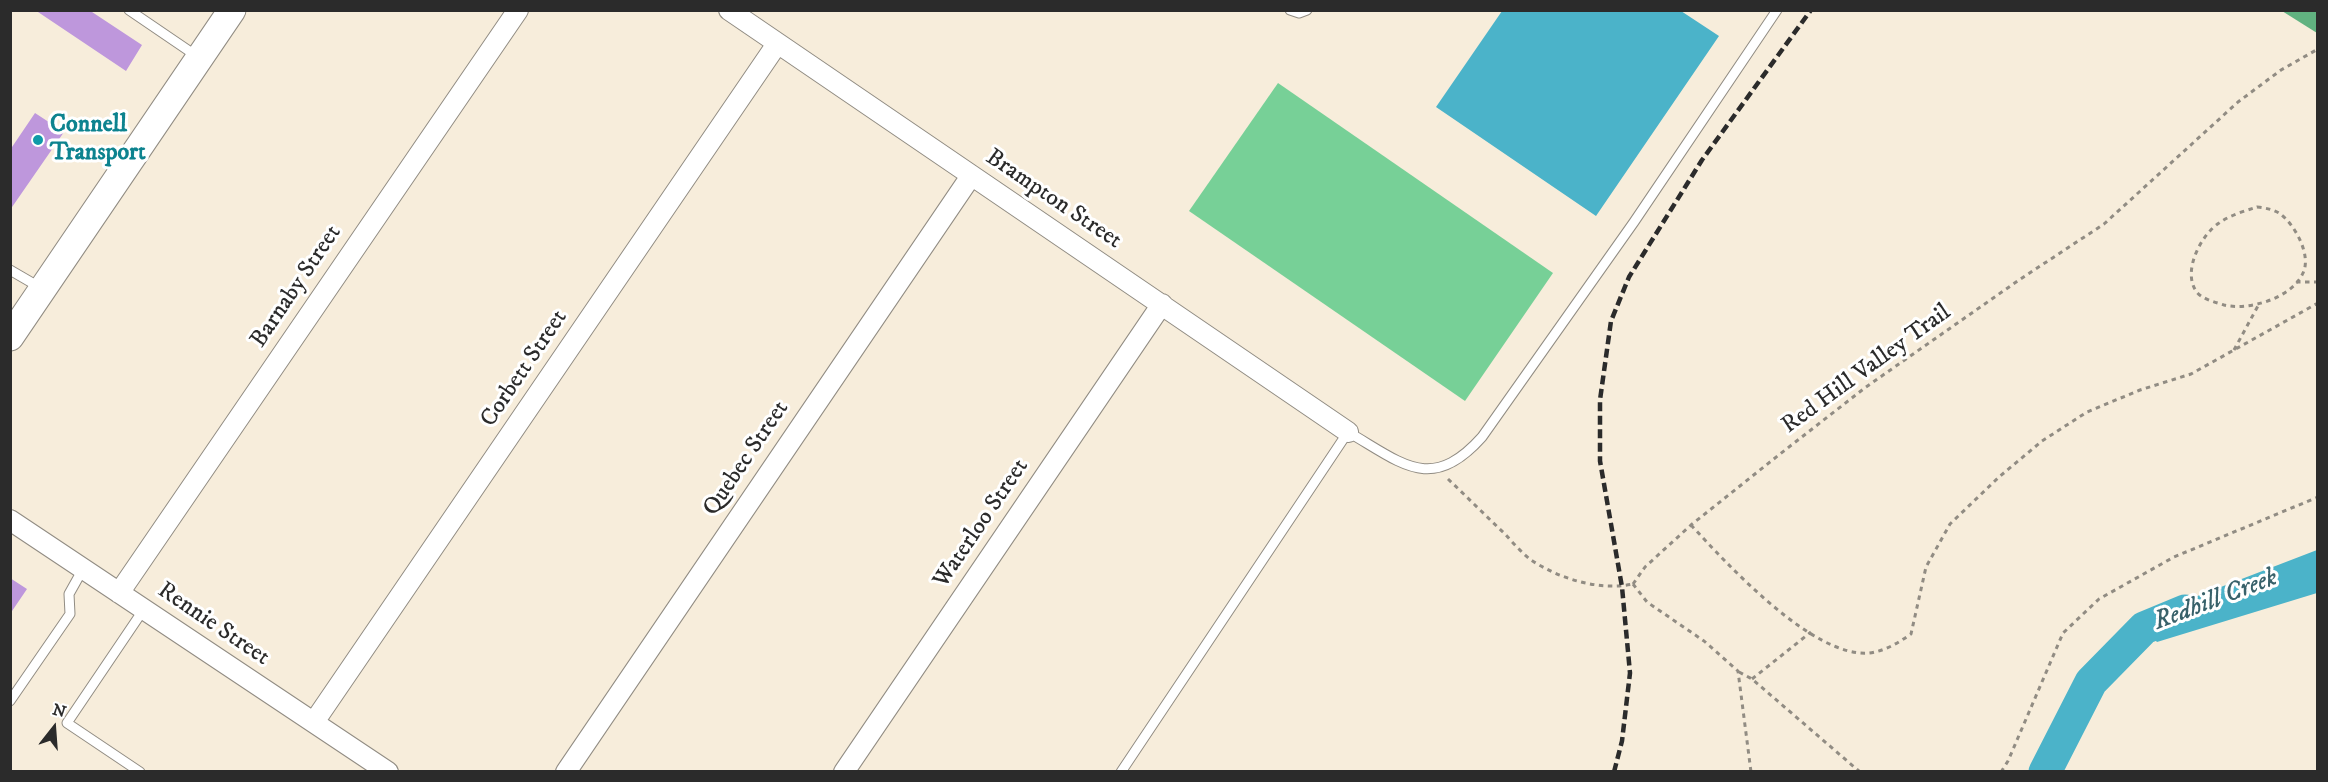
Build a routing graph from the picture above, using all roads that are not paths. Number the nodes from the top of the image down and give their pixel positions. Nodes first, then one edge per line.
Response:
1 (129, 10) edge
2 (518, 10) edge
3 (729, 10) edge
4 (1290, 10) edge
5 (1307, 10) edge
6 (1777, 10) edge
7 (226, 14) edge
8 (777, 44) junction
9 (200, 58) junction
10 (971, 176) junction
11 (10, 270) edge
12 (43, 290) junction
13 (1162, 304) junction
14 (10, 337) edge
15 (1348, 432) junction
16 (10, 520) edge
17 (83, 569) junction
18 (119, 593) junction
19 (144, 609) junction
20 (10, 701) edge
21 (314, 722) junction
22 (140, 771) edge
23 (388, 771) edge
24 (566, 771) edge
25 (844, 771) edge
26 (1121, 771) edge

1 - 9 lane
2 - 18 street, Barnaby Street
3 - 8 street, Brampton Street
4 - 5 lane
6 - 15 lane
7 - 9 main road
8 - 10 street, Brampton Street
8 - 21 street, Corbett Street
9 - 12 main road
10 - 13 street, Brampton Street
10 - 24 street, Quebec Street
11 - 12 lane
12 - 14 main road
13 - 15 street, Brampton Street
13 - 25 street, Waterloo Street
15 - 26 lane
16 - 17 street, Rennie Street
17 - 18 street, Rennie Street
17 - 20 lane
18 - 19 street, Rennie Street
19 - 21 street, Rennie Street
19 - 22 lane
21 - 23 street, Rennie Street

